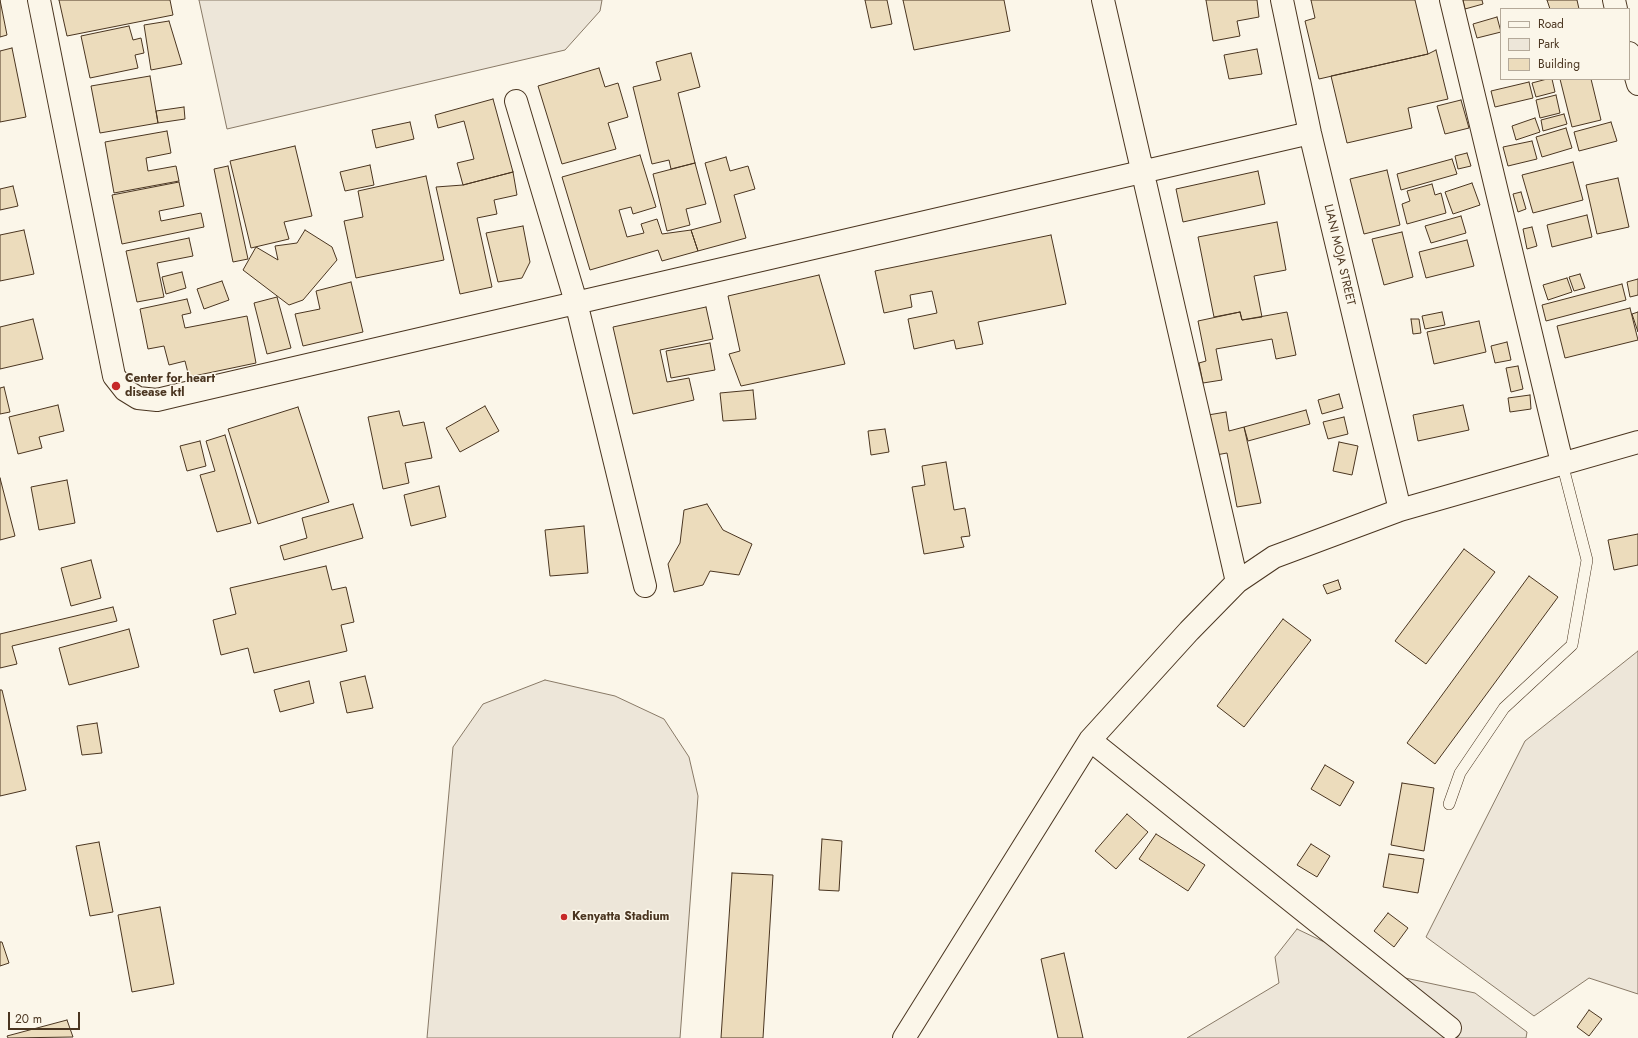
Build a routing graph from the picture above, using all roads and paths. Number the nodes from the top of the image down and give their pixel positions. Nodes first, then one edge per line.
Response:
1 (39, 0) edge
2 (1103, 0) edge
3 (1282, 0) edge
4 (1450, 0) edge
5 (1630, 56) edge
6 (1638, 84) edge
7 (516, 101) dead end
8 (1310, 133) junction
9 (1143, 171) junction
10 (576, 302) junction
11 (1638, 442) edge
12 (1562, 464) junction
13 (1400, 510) junction
14 (1237, 582) junction
15 (644, 586) dead end
16 (1090, 740) junction
17 (1449, 804) dead end
18 (1450, 1028) dead end
19 (904, 1038) edge

1 - 10 street
2 - 9 street
3 - 8 street, LIANI MOJA STREET
4 - 12 street
5 - 6 street
7 - 10 street
8 - 9 street
8 - 13 street, LIANI MOJA STREET
9 - 10 street
9 - 14 street
10 - 15 street
11 - 12 street
12 - 13 street
12 - 17 lane
13 - 14 street
14 - 16 street
16 - 18 street
16 - 19 street

